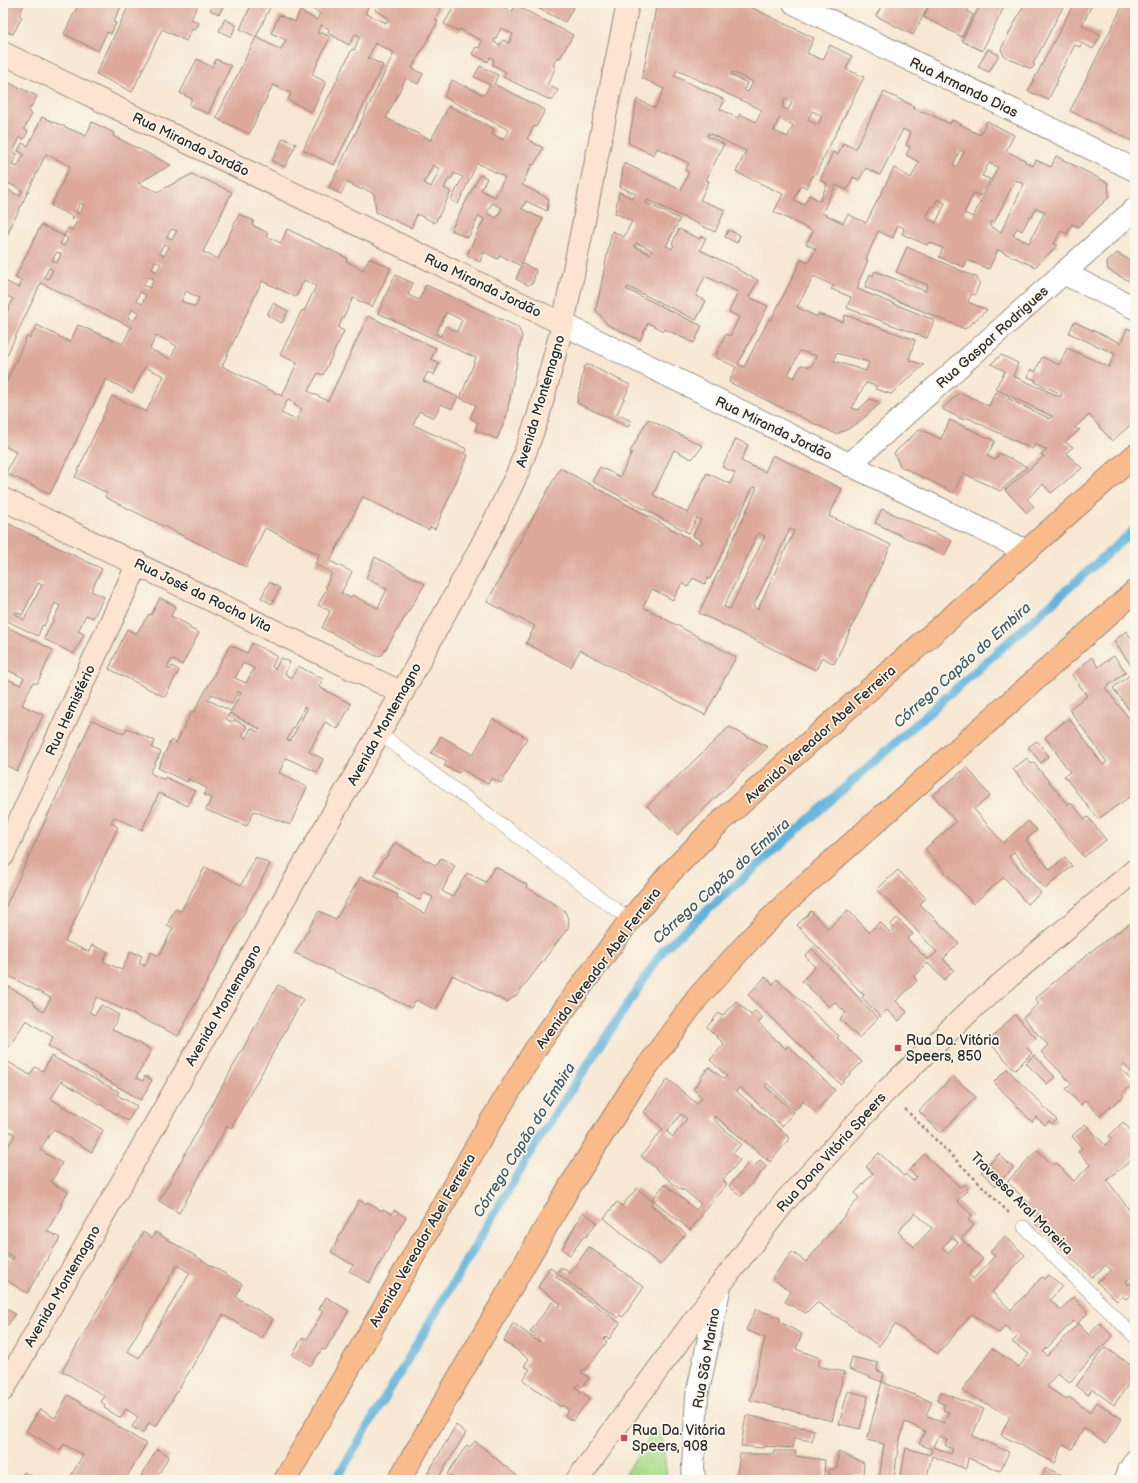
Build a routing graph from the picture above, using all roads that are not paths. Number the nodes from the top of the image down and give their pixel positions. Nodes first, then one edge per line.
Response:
1 (628, 3) edge
2 (794, 3) edge
3 (3, 53) edge
4 (1135, 170) edge
5 (1135, 209) edge
6 (1064, 273) junction
7 (1135, 308) edge
8 (563, 324) junction
9 (1135, 455) edge
10 (850, 465) junction
11 (3, 499) edge
12 (1026, 551) junction
13 (138, 563) junction
14 (1135, 590) edge
15 (402, 693) junction
16 (379, 733) junction
17 (3, 856) edge
18 (1135, 870) edge
19 (630, 920) junction
20 (1024, 1228) road end
21 (720, 1285) junction
22 (1135, 1337) edge
23 (3, 1390) edge
24 (1135, 1461) edge
25 (284, 1480) edge
26 (399, 1480) edge
27 (577, 1480) edge
28 (694, 1480) edge
29 (1125, 1480) edge

1 - 8 street, Avenida Montemagno
2 - 4 street, Rua Armando Dias
3 - 8 street, Rua Miranda Jordão
5 - 6 street, Rua Gaspar Rodrigues
6 - 7 street
6 - 10 street, Rua Gaspar Rodrigues
8 - 10 street, Rua Miranda Jordão
8 - 15 street, Avenida Montemagno
9 - 12 main road, Avenida Vereador Abel Ferreira
10 - 12 street, Rua Miranda Jordão
11 - 13 street, Rua José da Rocha Vita
12 - 19 main road, Avenida Vereador Abel Ferreira
13 - 15 street, Rua José da Rocha Vita
13 - 17 street, Rua Hemisfério
14 - 26 main road
15 - 16 street, Avenida Montemagno
16 - 19 lane
16 - 23 street, Avenida Montemagno
18 - 21 street, Rua Dona Vitória Speers
19 - 25 main road, Avenida Vereador Abel Ferreira
20 - 22 lane, Travessa Aral Moreira
21 - 27 street, Rua Dona Vitória Speers
21 - 28 street, Rua São Marino
24 - 29 street

